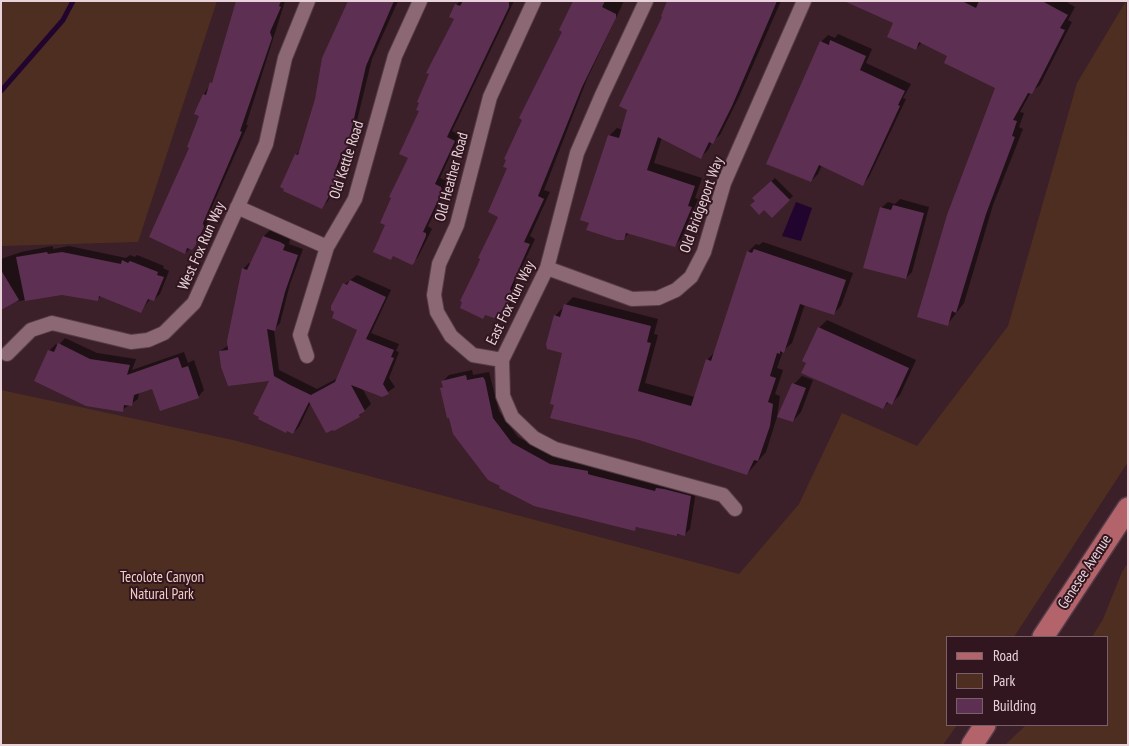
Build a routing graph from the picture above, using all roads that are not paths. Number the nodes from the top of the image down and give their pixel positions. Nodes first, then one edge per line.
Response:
1 (308, 1) edge
2 (420, 1) edge
3 (534, 1) edge
4 (646, 1) edge
5 (804, 1) edge
6 (237, 207) junction
7 (327, 247) junction
8 (547, 268) junction
9 (7, 354) dead end
10 (307, 356) dead end
11 (502, 360) junction
12 (1128, 508) edge
13 (735, 509) dead end
14 (1044, 636) edge
15 (984, 726) edge
16 (972, 745) edge

1 - 6 street, West Fox Run Way
2 - 7 street, Old Kettle Road
3 - 11 street, Old Heather Road
4 - 8 street, East Fox Run Way
5 - 8 street, Old Bridgeport Way
6 - 7 street
6 - 9 street, West Fox Run Way
7 - 10 street, Old Kettle Road
8 - 11 street, East Fox Run Way
11 - 13 street, East Fox Run Way
12 - 14 main road, Genesee Avenue
15 - 16 main road

